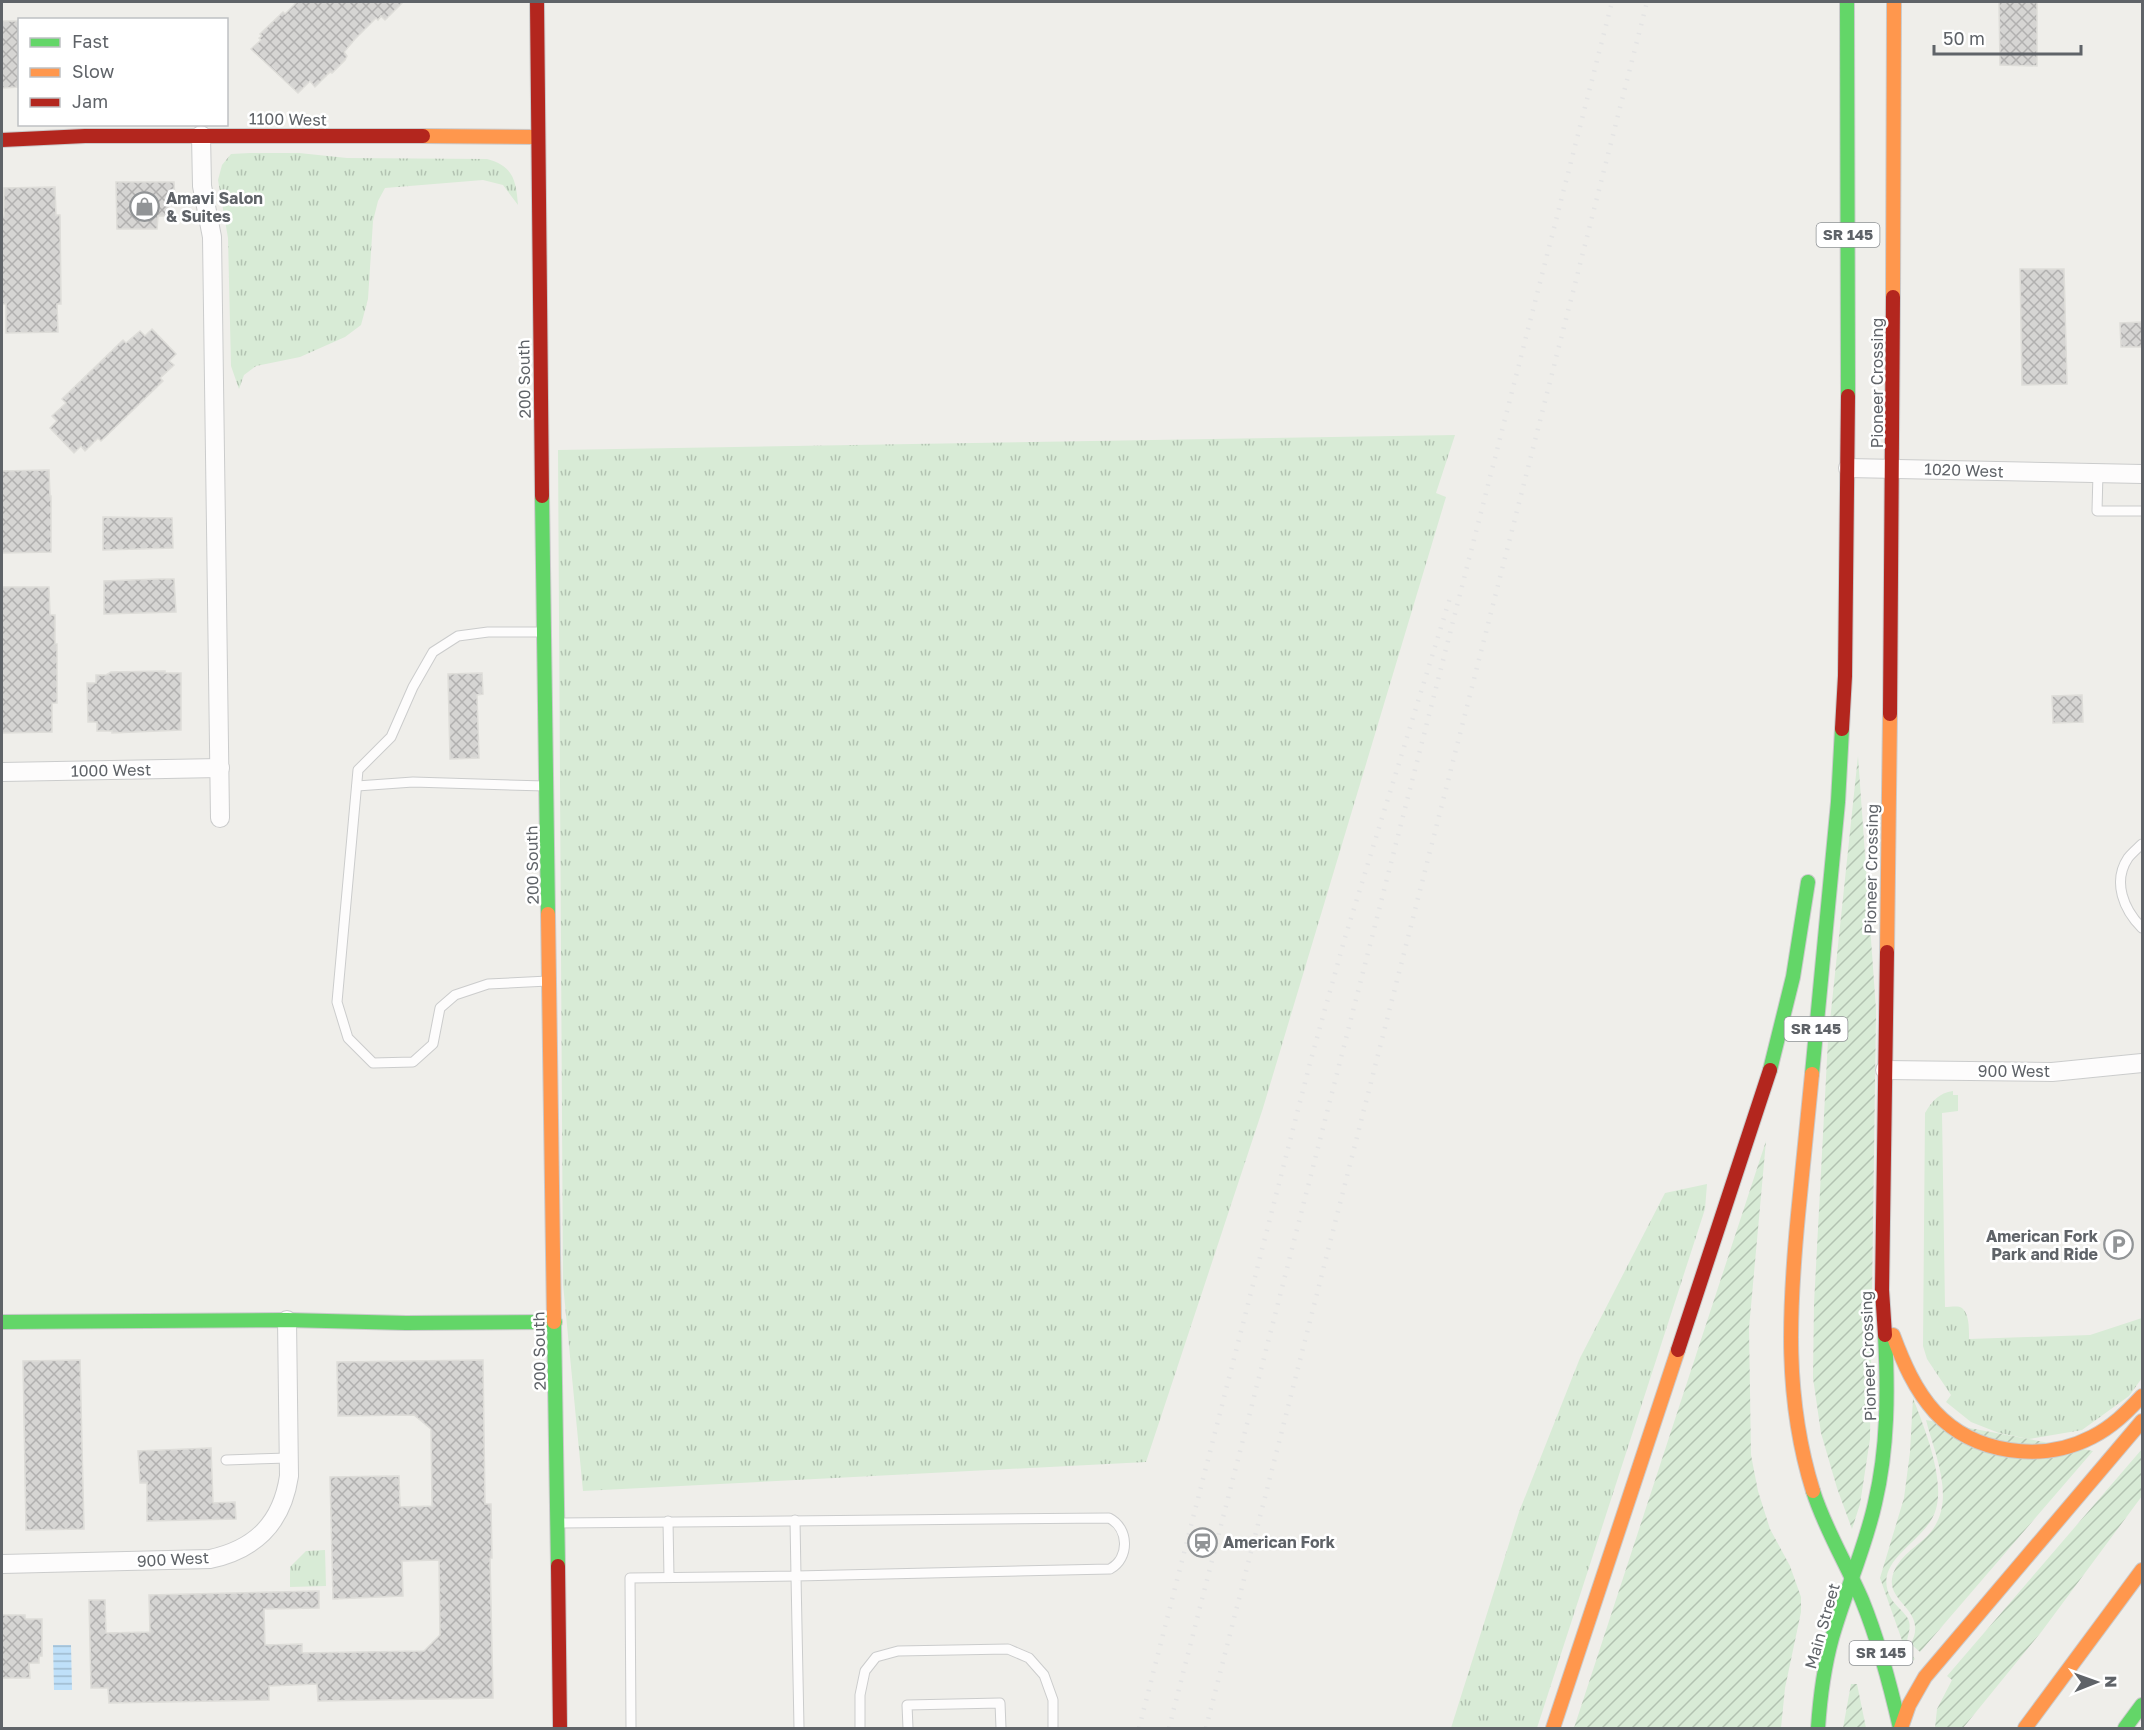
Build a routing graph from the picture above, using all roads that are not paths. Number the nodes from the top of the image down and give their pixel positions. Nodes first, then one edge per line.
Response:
1 (537, 2) edge
2 (1847, 2) edge
3 (1894, 2) edge
4 (201, 135) junction
5 (538, 137) junction
6 (2, 140) edge
7 (1848, 468) junction
8 (1893, 468) junction
9 (2089, 473) junction
10 (2142, 474) edge
11 (2142, 511) edge
12 (1832, 515) dead end
13 (544, 632) junction
14 (220, 768) junction
15 (2, 772) edge
16 (357, 786) junction
17 (547, 786) junction
18 (220, 818) dead end
19 (2142, 844) edge
20 (1809, 871) dead end
21 (2142, 928) edge
22 (551, 981) junction
23 (2142, 1064) edge
24 (1886, 1070) junction
25 (1882, 1290) junction
26 (287, 1320) junction
27 (2, 1322) edge
28 (555, 1322) junction
29 (2142, 1396) edge
30 (2142, 1421) edge
31 (288, 1458) junction
32 (226, 1460) dead end
33 (795, 1520) junction
34 (668, 1521) junction
35 (559, 1523) junction
36 (2, 1564) edge
37 (2142, 1570) edge
38 (796, 1576) junction
39 (669, 1577) junction
40 (1852, 1580) junction
41 (2142, 1706) edge
42 (561, 1728) edge
43 (631, 1728) edge
44 (799, 1728) edge
45 (860, 1728) edge
46 (908, 1728) edge
47 (1001, 1728) edge
48 (1053, 1728) edge
49 (1553, 1728) edge
50 (1818, 1728) edge
51 (1901, 1728) edge
52 (2025, 1728) edge
53 (2125, 1728) edge

1 - 5 main road, 200 South
2 - 7 main road, Pioneer Crossing / SR 145
3 - 8 main road, Pioneer Crossing / SR 145
4 - 5 main road, 1100 West
4 - 6 main road, 1100 West
4 - 14 street
5 - 13 main road, 200 South
7 - 8 street, 1020 West
7 - 12 main road
7 - 40 main road, Pioneer Crossing / SR 145
8 - 9 street, 1020 West
8 - 24 main road, Pioneer Crossing / SR 145
9 - 10 street, 1020 West
9 - 11 lane
13 - 16 lane
13 - 17 main road, 200 South
14 - 15 street, 1000 West
14 - 18 street
16 - 17 lane
16 - 22 lane
17 - 22 main road, 200 South
19 - 21 lane
20 - 49 main road
22 - 28 main road, 200 South
23 - 24 street, 900 West
24 - 25 main road, Pioneer Crossing / SR 145
25 - 29 main road
25 - 40 main road, Pioneer Crossing / SR 145
26 - 27 main road
26 - 28 main road
26 - 31 street, 900 West
28 - 35 main road, 200 South
30 - 51 main road
31 - 32 lane
31 - 36 street, 900 West
33 - 34 lane
33 - 38 lane
33 - 38 lane
34 - 35 lane
34 - 39 lane
35 - 42 main road, 200 South
37 - 52 main road
38 - 39 lane
38 - 44 lane
39 - 43 lane
40 - 50 main road, Main Street / SR 145
40 - 51 main road, Main Street / SR 145
41 - 53 main road
45 - 48 lane
46 - 47 lane

